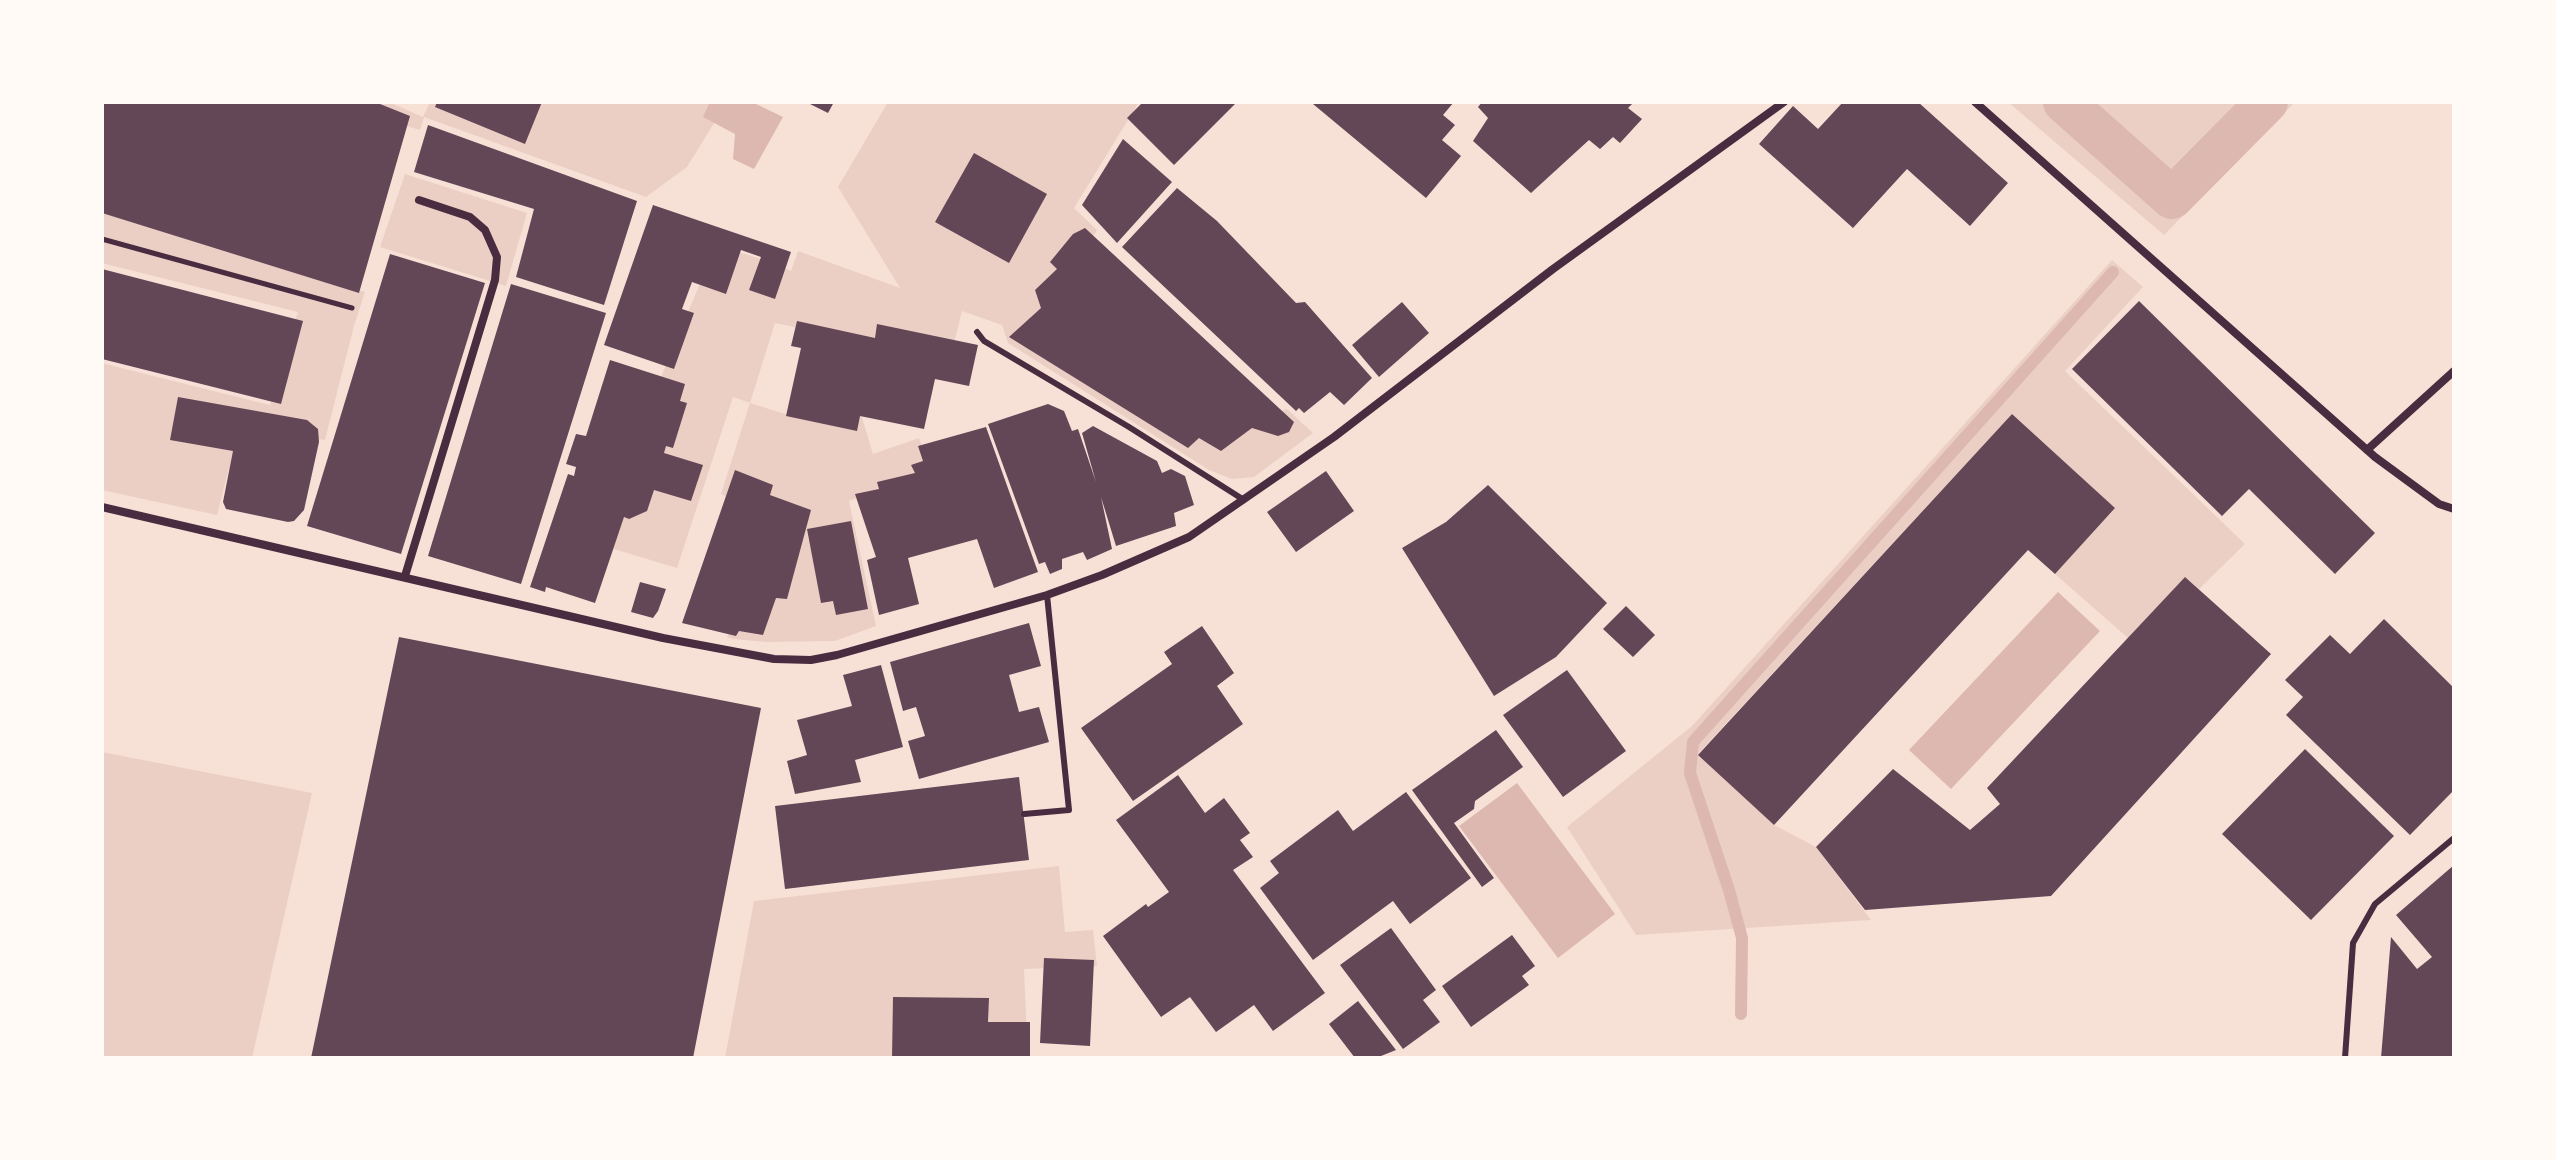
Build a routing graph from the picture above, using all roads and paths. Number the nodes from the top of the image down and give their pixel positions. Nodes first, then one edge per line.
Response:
1 (1784, 102) edge
2 (1975, 102) edge
3 (419, 200) dead end
4 (102, 239) edge
5 (352, 308) dead end
6 (977, 332) dead end
7 (2454, 371) edge
8 (2367, 450) junction
9 (1244, 500) junction
10 (102, 507) edge
11 (2454, 509) edge
12 (405, 576) junction
13 (1047, 595) junction
14 (1024, 814) dead end
15 (2454, 838) edge
16 (2345, 1058) edge

1 - 9 street
2 - 8 street
3 - 12 street
4 - 5 path
6 - 9 lane
7 - 8 street
8 - 11 street
9 - 13 street
10 - 12 street
12 - 13 street
13 - 14 lane
15 - 16 lane

